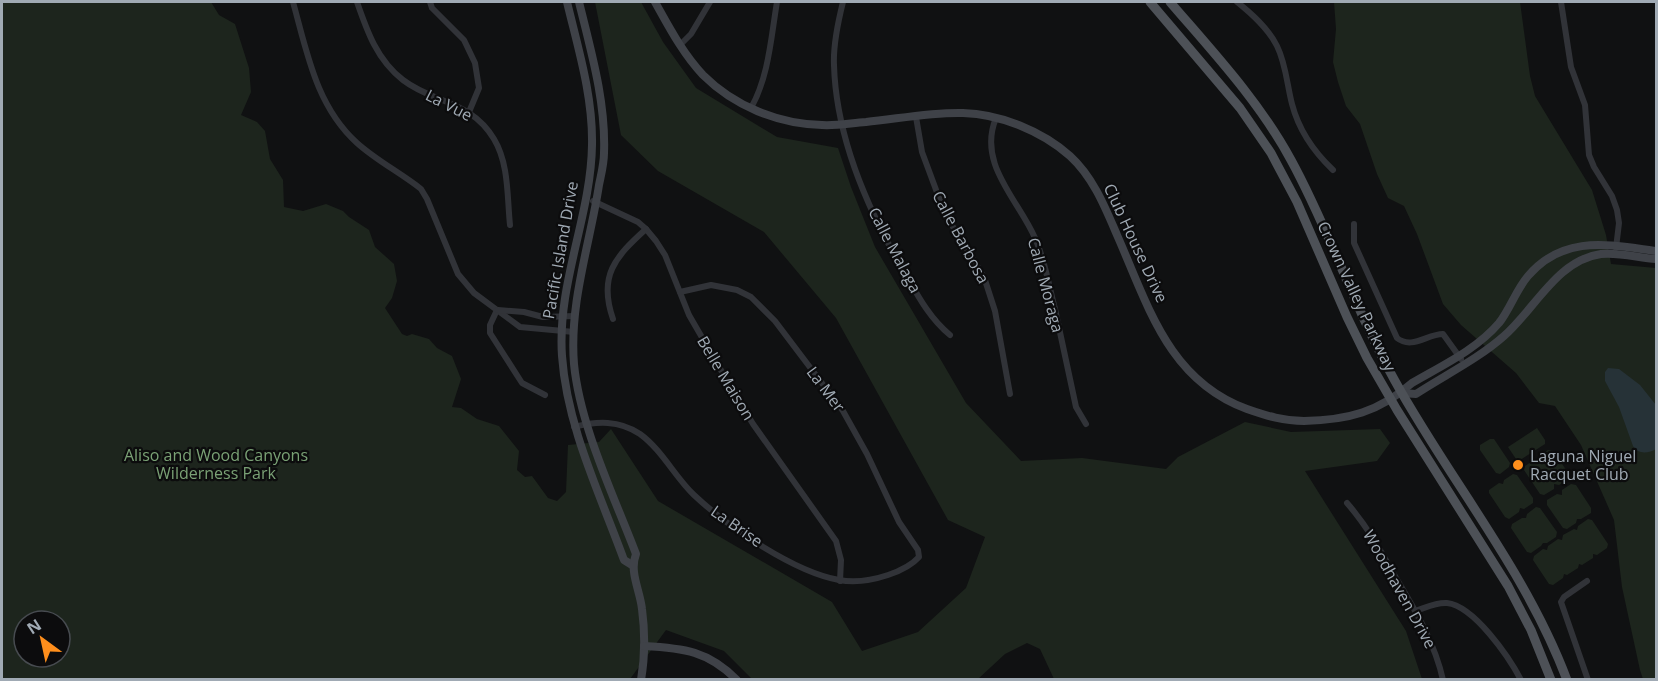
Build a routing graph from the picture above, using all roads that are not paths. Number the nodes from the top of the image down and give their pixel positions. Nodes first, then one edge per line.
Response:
1 (293, 2) edge
2 (357, 2) edge
3 (430, 2) edge
4 (567, 2) edge
5 (579, 2) edge
6 (655, 2) edge
7 (710, 2) edge
8 (777, 2) edge
9 (843, 2) edge
10 (1150, 2) edge
11 (1170, 2) edge
12 (1237, 2) edge
13 (1561, 2) edge
14 (680, 45) junction
15 (751, 108) junction
16 (469, 112) junction
17 (916, 117) junction
18 (996, 118) junction
19 (842, 124) junction
20 (1333, 170) dead end
21 (585, 200) junction
22 (597, 202) junction
23 (1354, 224) dead end
24 (510, 225) dead end
25 (646, 229) junction
26 (1616, 250) junction
27 (1656, 251) edge
28 (1656, 259) edge
29 (680, 292) junction
30 (497, 310) junction
31 (561, 316) junction
32 (575, 316) junction
33 (613, 319) dead end
34 (562, 330) junction
35 (574, 332) junction
36 (950, 335) dead end
37 (1461, 360) junction
38 (1402, 393) junction
39 (1010, 394) dead end
40 (545, 395) dead end
41 (1391, 400) junction
42 (588, 424) junction
43 (1086, 424) dead end
44 (574, 427) junction
45 (1347, 503) dead end
46 (919, 557) joint
47 (632, 565) junction
48 (840, 580) junction
49 (1587, 581) dead end
50 (1415, 611) junction
51 (644, 646) junction
52 (641, 680) edge
53 (737, 680) edge
54 (1443, 680) edge
55 (1521, 680) edge
56 (1551, 680) edge
57 (1567, 680) edge
58 (1588, 680) edge

1 - 30 street
2 - 16 street, La Vue
3 - 16 street
4 - 21 street, Pacific Island Drive
5 - 22 street, Pacific Island Drive
6 - 14 street, Club House Drive
7 - 14 street
8 - 15 street
9 - 19 street, Calle Malaga
10 - 41 main road, Crown Valley Parkway
11 - 38 main road, Crown Valley Parkway
12 - 20 street
13 - 26 street
14 - 15 street, Club House Drive
15 - 19 street, Club House Drive
16 - 24 street, La Vue
17 - 18 street, Club House Drive
17 - 19 street, Club House Drive
17 - 39 street, Calle Barbosa
18 - 41 street, Club House Drive
18 - 43 street, Calle Moraga
19 - 36 street, Calle Malaga
21 - 22 street, Belle Maison
21 - 31 street, Pacific Island Drive
22 - 25 street, Belle Maison
22 - 32 street, Pacific Island Drive
23 - 37 street
25 - 29 street, Belle Maison
25 - 33 street
26 - 27 street, Club House Drive
26 - 28 street, Club House Drive
26 - 37 street, Club House Drive
26 - 37 street, Club House Drive
29 - 46 street, La Mer
29 - 48 street, Belle Maison
30 - 31 street
30 - 34 street
30 - 40 street
31 - 32 street
31 - 34 street, Pacific Island Drive
32 - 35 street, Pacific Island Drive
34 - 35 street
34 - 44 street, Pacific Island Drive
35 - 42 street, Pacific Island Drive
37 - 38 street, Club House Drive
38 - 41 street, Club House Drive
38 - 57 main road, Crown Valley Parkway
41 - 56 main road, Crown Valley Parkway
42 - 44 street, La Brise
42 - 47 street, Pacific Island Drive
42 - 48 street, La Brise
44 - 47 street, Pacific Island Drive
45 - 50 street, Woodhaven Drive
46 - 48 street, La Brise
47 - 51 street, Pacific Island Drive
49 - 58 street
50 - 54 street, Woodhaven Drive
50 - 55 street
51 - 52 street, Pacific Island Drive
51 - 53 street

